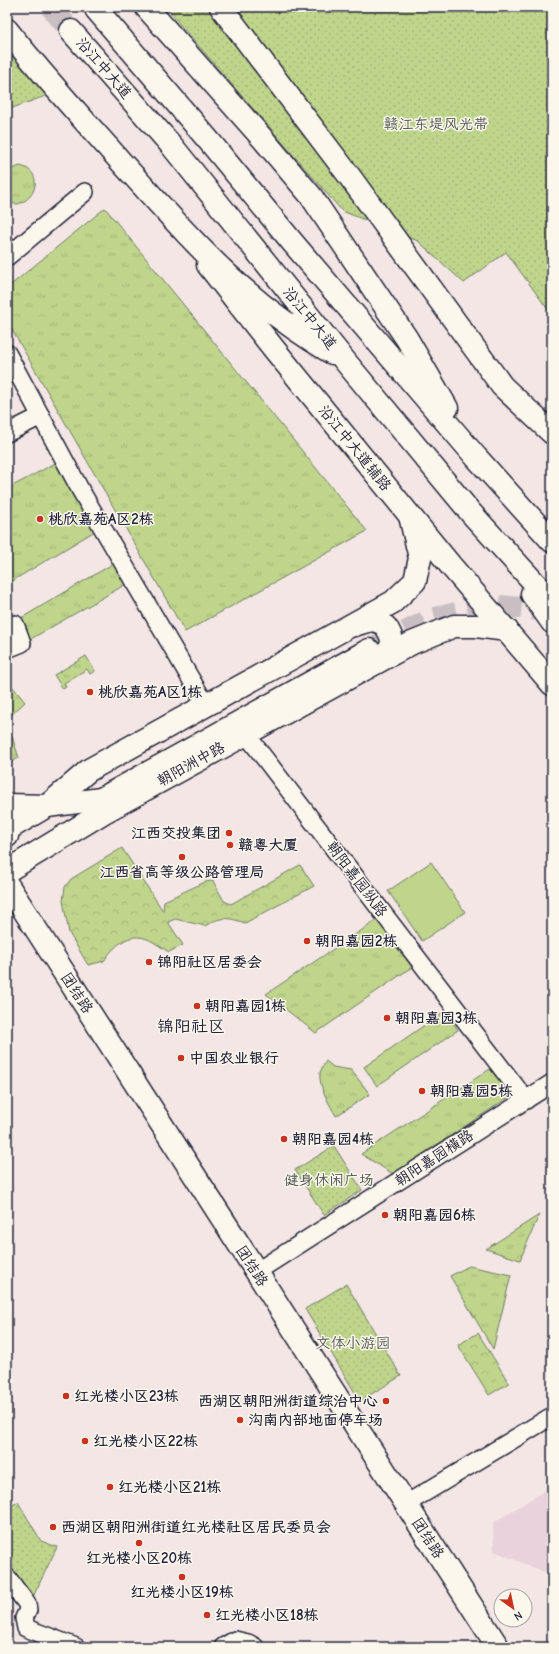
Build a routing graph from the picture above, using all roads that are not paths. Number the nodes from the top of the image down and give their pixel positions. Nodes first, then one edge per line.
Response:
1 (146, 7) edge
2 (221, 7) edge
3 (96, 9) dead end
4 (7, 30) edge
5 (72, 31) tunnel mouth
6 (85, 192) dead end
7 (162, 208) junction
8 (7, 257) edge
9 (7, 353) edge
10 (345, 361) junction
11 (40, 416) junction
12 (7, 433) edge
13 (552, 433) edge
14 (476, 457) junction
15 (471, 512) junction
16 (410, 516) junction
17 (552, 541) edge
18 (552, 602) edge
19 (552, 622) edge
20 (7, 627) edge
21 (347, 627) junction
22 (508, 630) junction
23 (7, 649) edge
24 (373, 656) junction
25 (552, 678) edge
26 (552, 684) edge
27 (206, 705) junction
28 (246, 734) junction
29 (7, 805) edge
30 (47, 806) junction
31 (7, 836) edge
32 (7, 871) edge
33 (7, 884) edge
34 (552, 1083) edge
35 (526, 1100) junction
36 (256, 1272) junction
37 (552, 1416) edge
38 (552, 1429) edge
39 (409, 1509) junction
40 (7, 1577) edge
41 (76, 1647) edge
42 (222, 1647) edge
43 (255, 1647) edge
44 (498, 1647) edge

1 - 14 main road
2 - 13 main road
3 - 14 main road
4 - 7 main road
5 - 10 main road, 沿江中大道
6 - 8 street
7 - 10 main road
7 - 16 main road, 沿江中大道辅路
9 - 11 street
10 - 15 main road, 沿江中大道
11 - 12 street
11 - 27 street
14 - 17 main road
15 - 18 main road, 沿江中大道
15 - 19 main road
16 - 21 main road, 朝阳洲中路
16 - 22 main road, 沿江中大道辅路
20 - 23 street
21 - 24 main road, 朝阳洲中路
21 - 27 main road, 朝阳洲中路
22 - 24 main road, 朝阳洲中路
22 - 25 main road
22 - 26 main road, 沿江中大道辅路
24 - 28 main road, 朝阳洲中路
24 - 30 main road
27 - 30 main road, 朝阳洲中路
28 - 32 main road, 朝阳洲中路
28 - 35 street, 朝阳嘉园纵路
29 - 30 main road
30 - 31 main road, 朝阳洲中路
33 - 36 main road, 团结路
34 - 35 street, 朝阳嘉园横路
35 - 36 street, 朝阳嘉园横路
36 - 39 main road, 团结路
37 - 39 street
38 - 39 street
39 - 44 main road, 团结路
40 - 41 street
42 - 43 street

